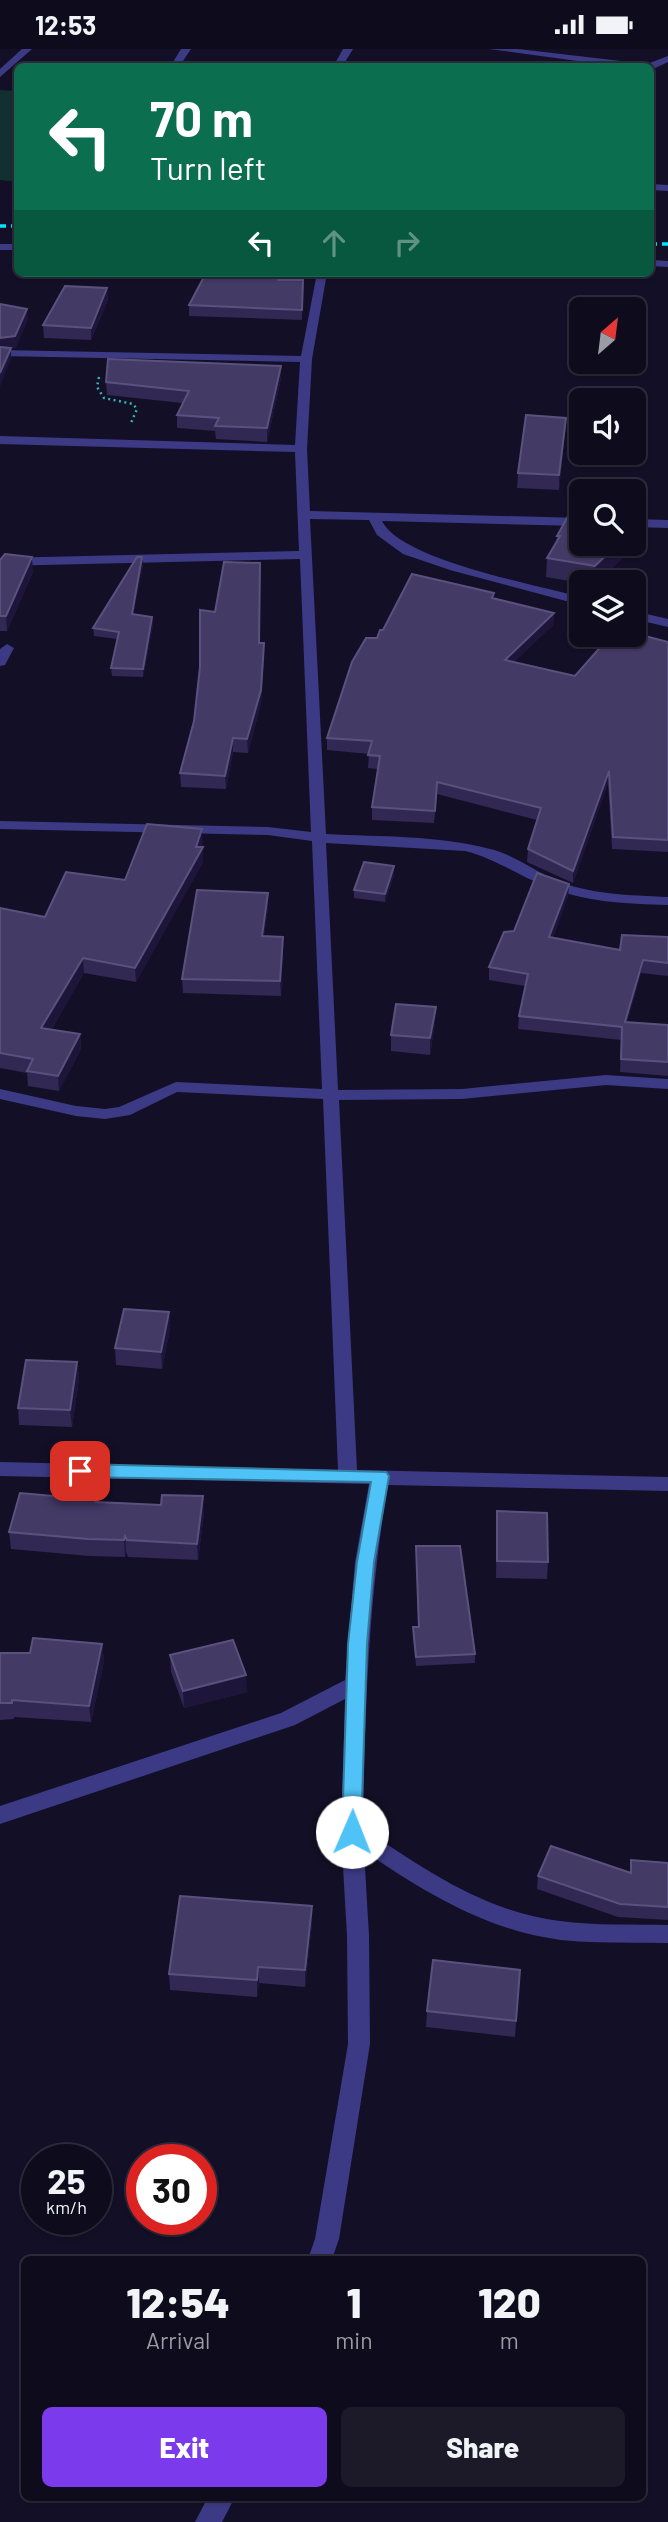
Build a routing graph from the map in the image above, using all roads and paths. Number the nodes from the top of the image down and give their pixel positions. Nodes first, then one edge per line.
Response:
1 (26, 49) edge
2 (494, 49) edge
3 (615, 63) edge
4 (0, 74) edge
5 (321, 277) edge
6 (0, 353) edge
7 (107, 356) junction
8 (306, 359) junction
9 (0, 440) edge
10 (125, 442) junction
11 (302, 449) junction
12 (304, 515) junction
13 (373, 515) junction
14 (569, 522) edge
15 (646, 523) edge
16 (668, 524) edge
17 (305, 555) junction
18 (0, 562) edge
19 (569, 598) edge
20 (646, 618) edge
21 (668, 623) edge
22 (7, 648) dead end
23 (0, 662) edge
24 (0, 825) edge
25 (321, 838) junction
26 (668, 901) edge
27 (668, 1084) edge
28 (0, 1094) edge
29 (331, 1097) junction
30 (0, 1469) edge
31 (380, 1476) junction
32 (348, 1477) junction
33 (668, 1484) edge
34 (355, 1684) junction
35 (0, 1815) edge
36 (352, 1832) junction
37 (668, 1934) edge
38 (321, 2256) edge
39 (220, 2501) edge
40 (208, 2522) edge

1 - 4 street
2 - 3 street
5 - 8 street
6 - 7 street
7 - 8 street
7 - 10 path
8 - 11 street
9 - 10 street
10 - 11 street
11 - 12 street
12 - 13 street
12 - 17 street
13 - 14 street
13 - 19 street
15 - 16 street
17 - 18 street
17 - 25 street
20 - 21 street
22 - 23 street
24 - 25 street
25 - 26 street
25 - 29 street
27 - 29 street
28 - 29 street
29 - 32 street
30 - 32 street
31 - 32 street
31 - 33 street
31 - 34 street
34 - 35 street
34 - 36 street
36 - 37 street
36 - 38 street
39 - 40 street

